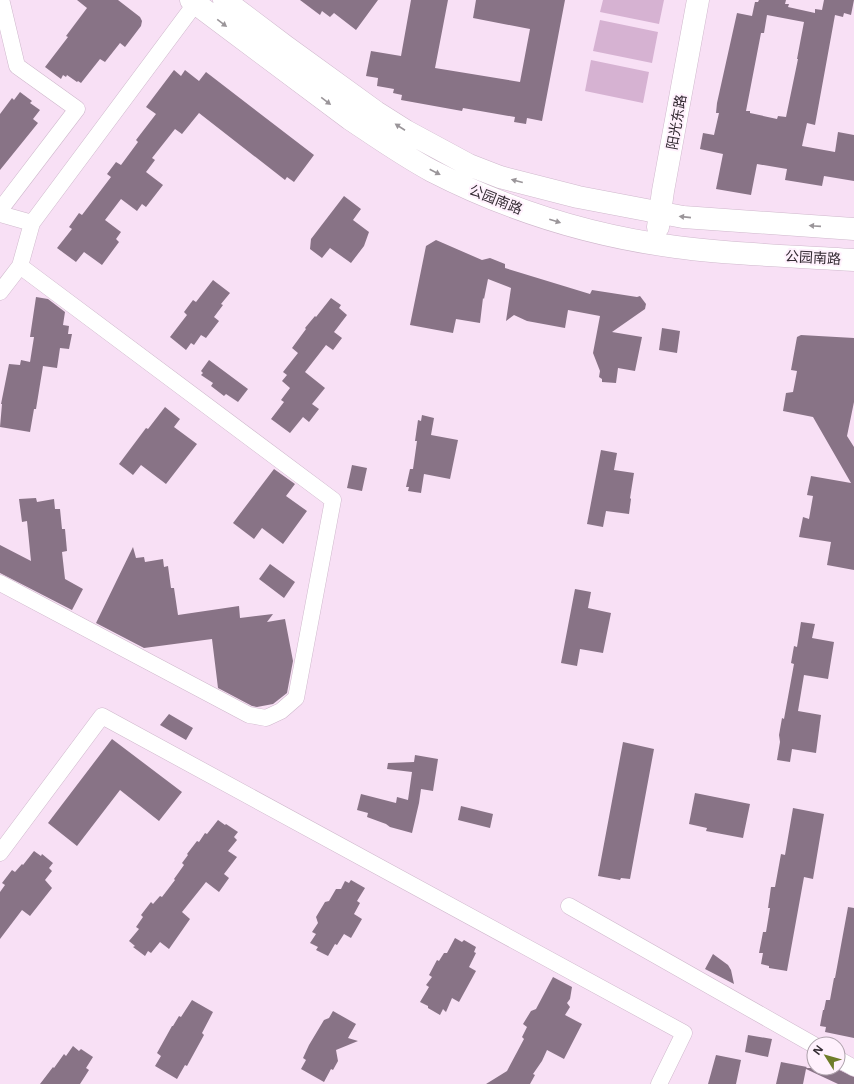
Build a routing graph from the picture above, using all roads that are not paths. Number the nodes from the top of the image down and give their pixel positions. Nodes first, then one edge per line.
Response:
1 (224, 0) edge
2 (698, 0) edge
3 (195, 1) edge
4 (0, 2) edge
5 (0, 210) edge
6 (660, 212) junction
7 (0, 214) edge
8 (32, 223) junction
9 (854, 229) edge
10 (656, 244) junction
11 (854, 260) edge
12 (20, 266) junction
13 (0, 292) edge
14 (0, 583) edge
15 (0, 853) edge
16 (569, 906) dead end
17 (806, 1040) edge
18 (659, 1084) edge

6 -> 1 main road, 公园南路
2 - 6 main road, 阳光东路
3 - 8 street
3 -> 10 main road, 公园南路
4 - 5 street
9 -> 6 main road, 公园南路
6 - 10 main road, 阳光东路
7 - 8 street
8 - 12 street
10 - 11 main road, 公园南路
12 - 13 street
12 - 14 street
15 - 18 street
16 - 17 street

